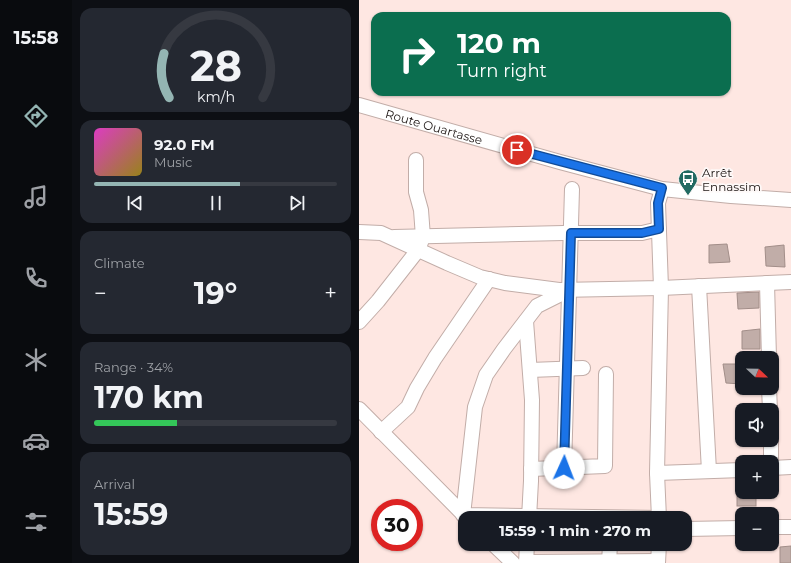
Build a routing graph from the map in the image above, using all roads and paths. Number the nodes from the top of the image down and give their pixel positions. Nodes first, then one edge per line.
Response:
1 (359, 105) edge
2 (416, 160) dead end
3 (662, 188) junction
4 (572, 189) dead end
5 (791, 200) edge
6 (659, 229) junction
7 (359, 232) edge
8 (571, 233) junction
9 (420, 243) junction
10 (489, 279) junction
11 (791, 282) edge
12 (767, 283) junction
13 (699, 286) junction
14 (661, 288) junction
15 (569, 290) junction
16 (526, 321) junction
17 (359, 322) edge
18 (769, 351) edge
19 (583, 368) dead end
20 (567, 369) junction
21 (530, 370) junction
22 (606, 374) dead end
23 (359, 409) edge
24 (381, 432) junction
25 (791, 467) edge
26 (564, 468) junction
27 (779, 468) edge
28 (531, 469) junction
29 (735, 470) edge
30 (709, 471) junction
31 (657, 473) junction
32 (460, 511) edge
33 (465, 511) edge
34 (529, 511) edge
35 (659, 511) edge
36 (779, 527) edge
37 (791, 527) edge
38 (735, 528) edge
39 (692, 529) edge
40 (503, 551) edge
41 (525, 551) edge
42 (610, 551) edge
43 (659, 551) edge
44 (609, 562) edge
45 (658, 562) edge
46 (521, 563) edge

1 - 3 street, Route Ouartasse
2 - 9 street
3 - 5 street, Route Ouartasse
3 - 6 street
4 - 8 street
6 - 8 street
6 - 14 street
7 - 9 street
8 - 9 street
8 - 15 street
9 - 10 street
9 - 17 street
10 - 15 street
10 - 24 street
11 - 12 street
12 - 13 street
12 - 18 street
13 - 14 street
13 - 30 street
14 - 15 street
14 - 31 street
15 - 16 street
15 - 20 street
16 - 21 street
16 - 33 street
19 - 20 street
20 - 21 street
20 - 26 street
21 - 28 street
22 - 26 street
23 - 24 street
24 - 32 street
25 - 27 street
26 - 28 street
28 - 34 street
29 - 30 street
30 - 31 street
31 - 35 street
36 - 37 street
38 - 39 street
40 - 46 street
41 - 46 street
42 - 44 street
43 - 45 street
44 - 45 street
44 - 46 street

